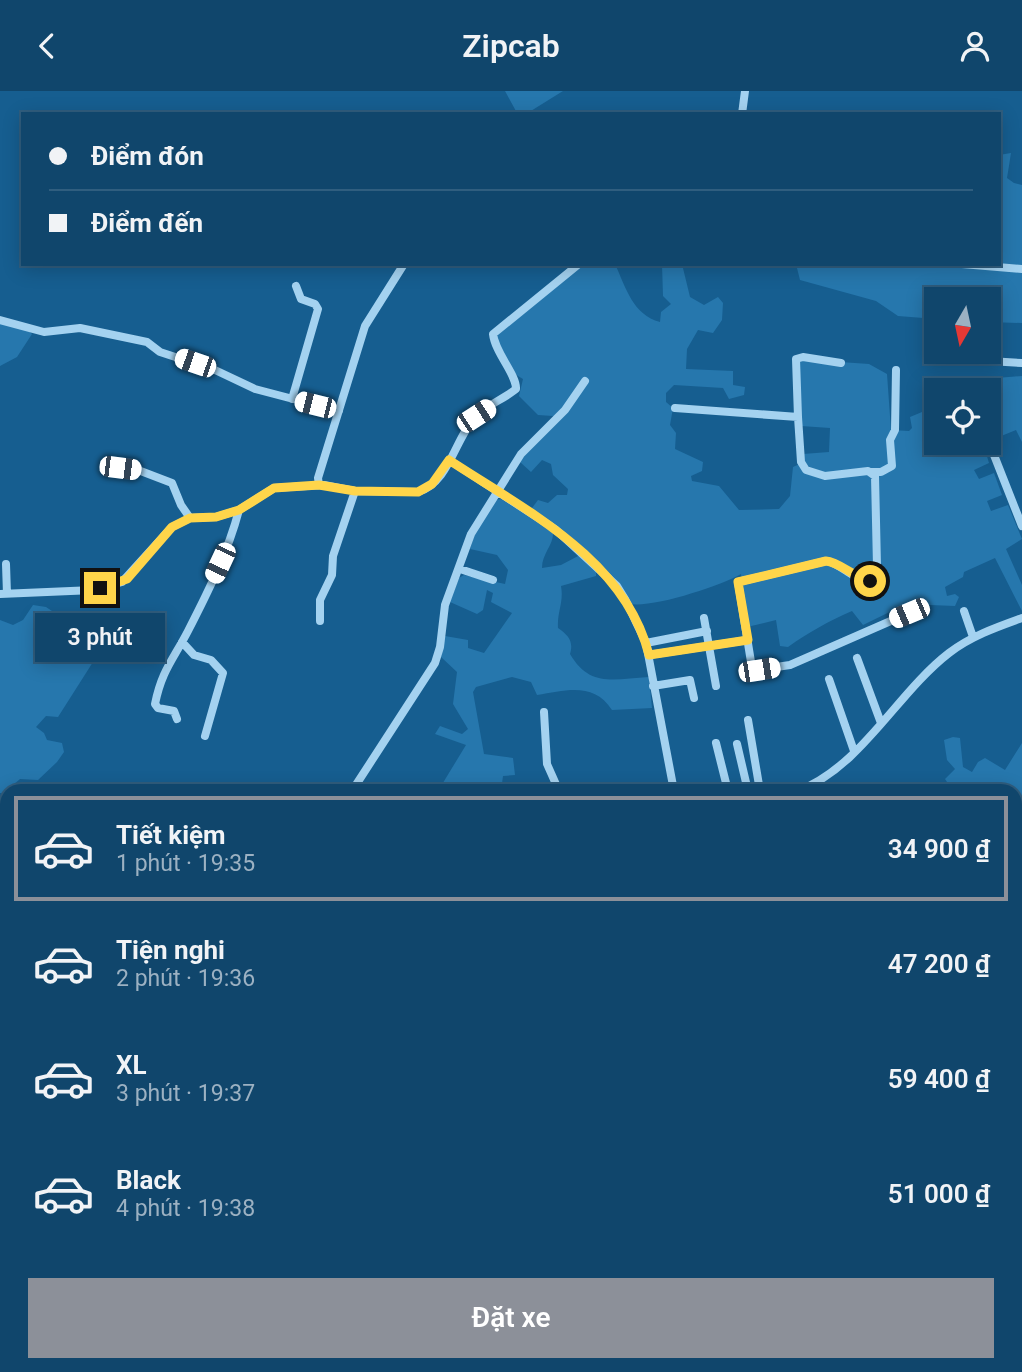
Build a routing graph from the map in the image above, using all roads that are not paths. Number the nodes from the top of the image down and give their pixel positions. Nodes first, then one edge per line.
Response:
1 (745, 91) edge
2 (742, 112) edge
3 (403, 266) edge
4 (573, 266) edge
5 (986, 266) edge
6 (1022, 269) edge
7 (296, 286) dead end
8 (0, 320) edge
9 (1001, 362) edge
10 (841, 363) dead end
11 (1022, 363) edge
12 (896, 370) dead end
13 (585, 381) dead end
14 (292, 399) junction
15 (675, 408) dead end
16 (339, 411) junction
17 (798, 417) junction
18 (994, 455) edge
19 (449, 460) junction
20 (120, 468) dead end
21 (870, 472) junction
22 (319, 485) junction
23 (355, 491) junction
24 (497, 492) junction
25 (239, 510) junction
26 (190, 518) junction
27 (1022, 526) edge
28 (6, 564) dead end
29 (460, 569) junction
30 (493, 580) dead end
31 (4, 594) edge
32 (964, 611) dead end
33 (909, 613) dead end
34 (705, 618) dead end
35 (1022, 618) edge
36 (320, 621) dead end
37 (707, 631) junction
38 (972, 638) junction
39 (748, 640) junction
40 (182, 642) junction
41 (646, 643) junction
42 (709, 646) junction
43 (649, 655) junction
44 (858, 658) dead end
45 (829, 679) dead end
46 (716, 686) dead end
47 (653, 687) junction
48 (694, 698) dead end
49 (544, 712) dead end
50 (177, 719) dead end
51 (748, 720) dead end
52 (881, 723) junction
53 (205, 736) dead end
54 (716, 743) dead end
55 (737, 744) dead end
56 (854, 751) junction
57 (357, 784) edge
58 (556, 784) edge
59 (673, 784) edge
60 (726, 784) edge
61 (746, 784) edge
62 (759, 784) edge
63 (813, 784) edge

1 - 2 street
3 - 16 street
4 - 19 street
5 - 6 street
7 - 14 street
8 - 14 street
9 - 11 street
10 - 17 street
12 - 21 street
13 - 24 street
14 - 16 street
15 - 17 street
16 - 22 street
17 - 21 street
18 - 27 street
19 - 23 street
19 - 24 street
20 - 26 street
21 - 39 street
22 - 23 street
22 - 25 street
23 - 36 street
24 - 29 street
24 - 41 street
25 - 26 street
25 - 40 street
26 - 31 street
28 - 31 street
29 - 30 street
29 - 57 street
32 - 38 street
33 - 39 street
34 - 37 street
35 - 38 street
37 - 41 street
37 - 42 street
38 - 52 street
39 - 42 street
40 - 50 street
40 - 53 street
41 - 43 street
42 - 43 street
42 - 46 street
43 - 47 street
44 - 52 street
45 - 56 street
47 - 48 street
47 - 59 street
49 - 58 street
51 - 62 street
52 - 56 street
54 - 60 street
55 - 61 street
56 - 63 street

